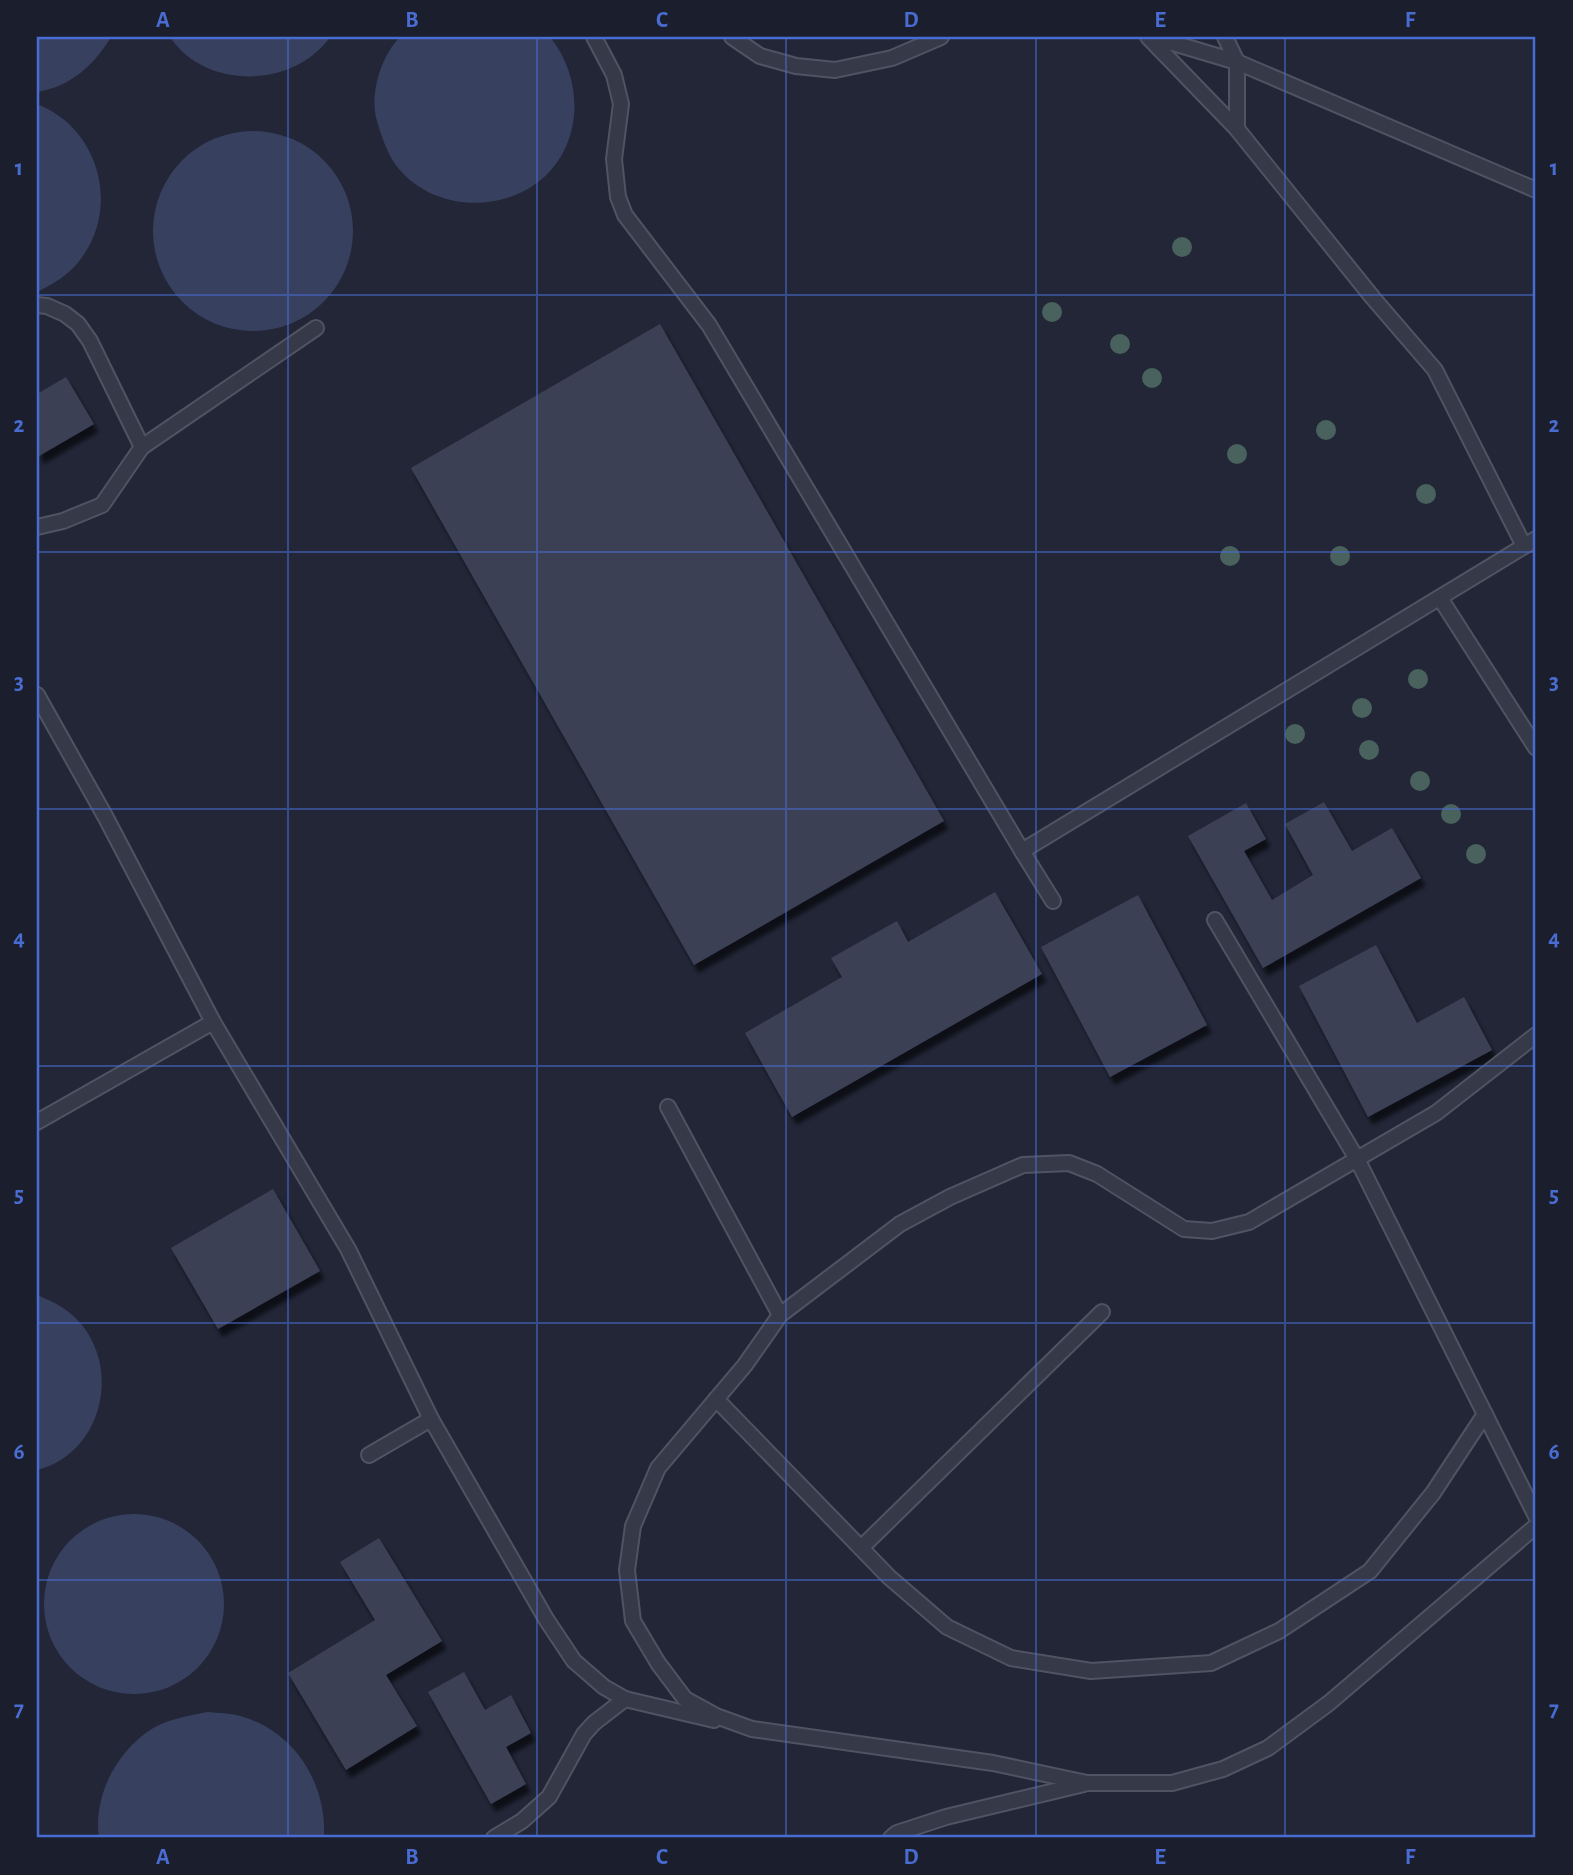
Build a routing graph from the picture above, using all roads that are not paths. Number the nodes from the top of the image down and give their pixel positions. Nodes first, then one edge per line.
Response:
1 (594, 37) edge
2 (732, 37) edge
3 (941, 37) edge
4 (1150, 37) edge
5 (1225, 37) edge
6 (1237, 62) junction
7 (1237, 129) junction
8 (1536, 190) edge
9 (37, 305) edge
10 (316, 328) dead end
11 (142, 447) junction
12 (37, 527) edge
13 (1530, 543) edge
14 (1440, 598) junction
15 (37, 695) edge
16 (1536, 748) edge
17 (1022, 852) junction
18 (1053, 901) dead end
19 (1214, 920) dead end
20 (213, 1022) junction
21 (1536, 1035) edge
22 (668, 1107) dead end
23 (37, 1122) edge
24 (1357, 1159) junction
25 (1102, 1312) dead end
26 (780, 1315) junction
27 (716, 1399) junction
28 (1485, 1414) junction
29 (431, 1419) junction
30 (369, 1455) dead end
31 (1536, 1516) edge
32 (1536, 1526) edge
33 (861, 1548) junction
34 (625, 1699) junction
35 (752, 1729) junction
36 (1087, 1783) junction
37 (494, 1838) edge
38 (891, 1838) edge

1 - 17 lane
2 - 3 lane
4 - 6 lane
4 - 7 lane
5 - 6 lane
6 - 7 lane
6 - 8 lane
7 - 13 lane
9 - 11 lane
10 - 11 lane
11 - 12 lane
13 - 14 lane
14 - 16 lane
14 - 17 lane
15 - 20 lane
17 - 18 lane
19 - 24 lane
20 - 23 lane
20 - 29 lane
21 - 24 lane
22 - 26 lane
24 - 26 lane
24 - 28 lane
25 - 33 lane
26 - 27 lane
27 - 33 lane
27 - 35 lane
28 - 31 lane
28 - 33 lane
29 - 30 lane
29 - 34 lane
32 - 36 lane
34 - 35 lane
34 - 37 lane
35 - 36 lane
36 - 38 lane

